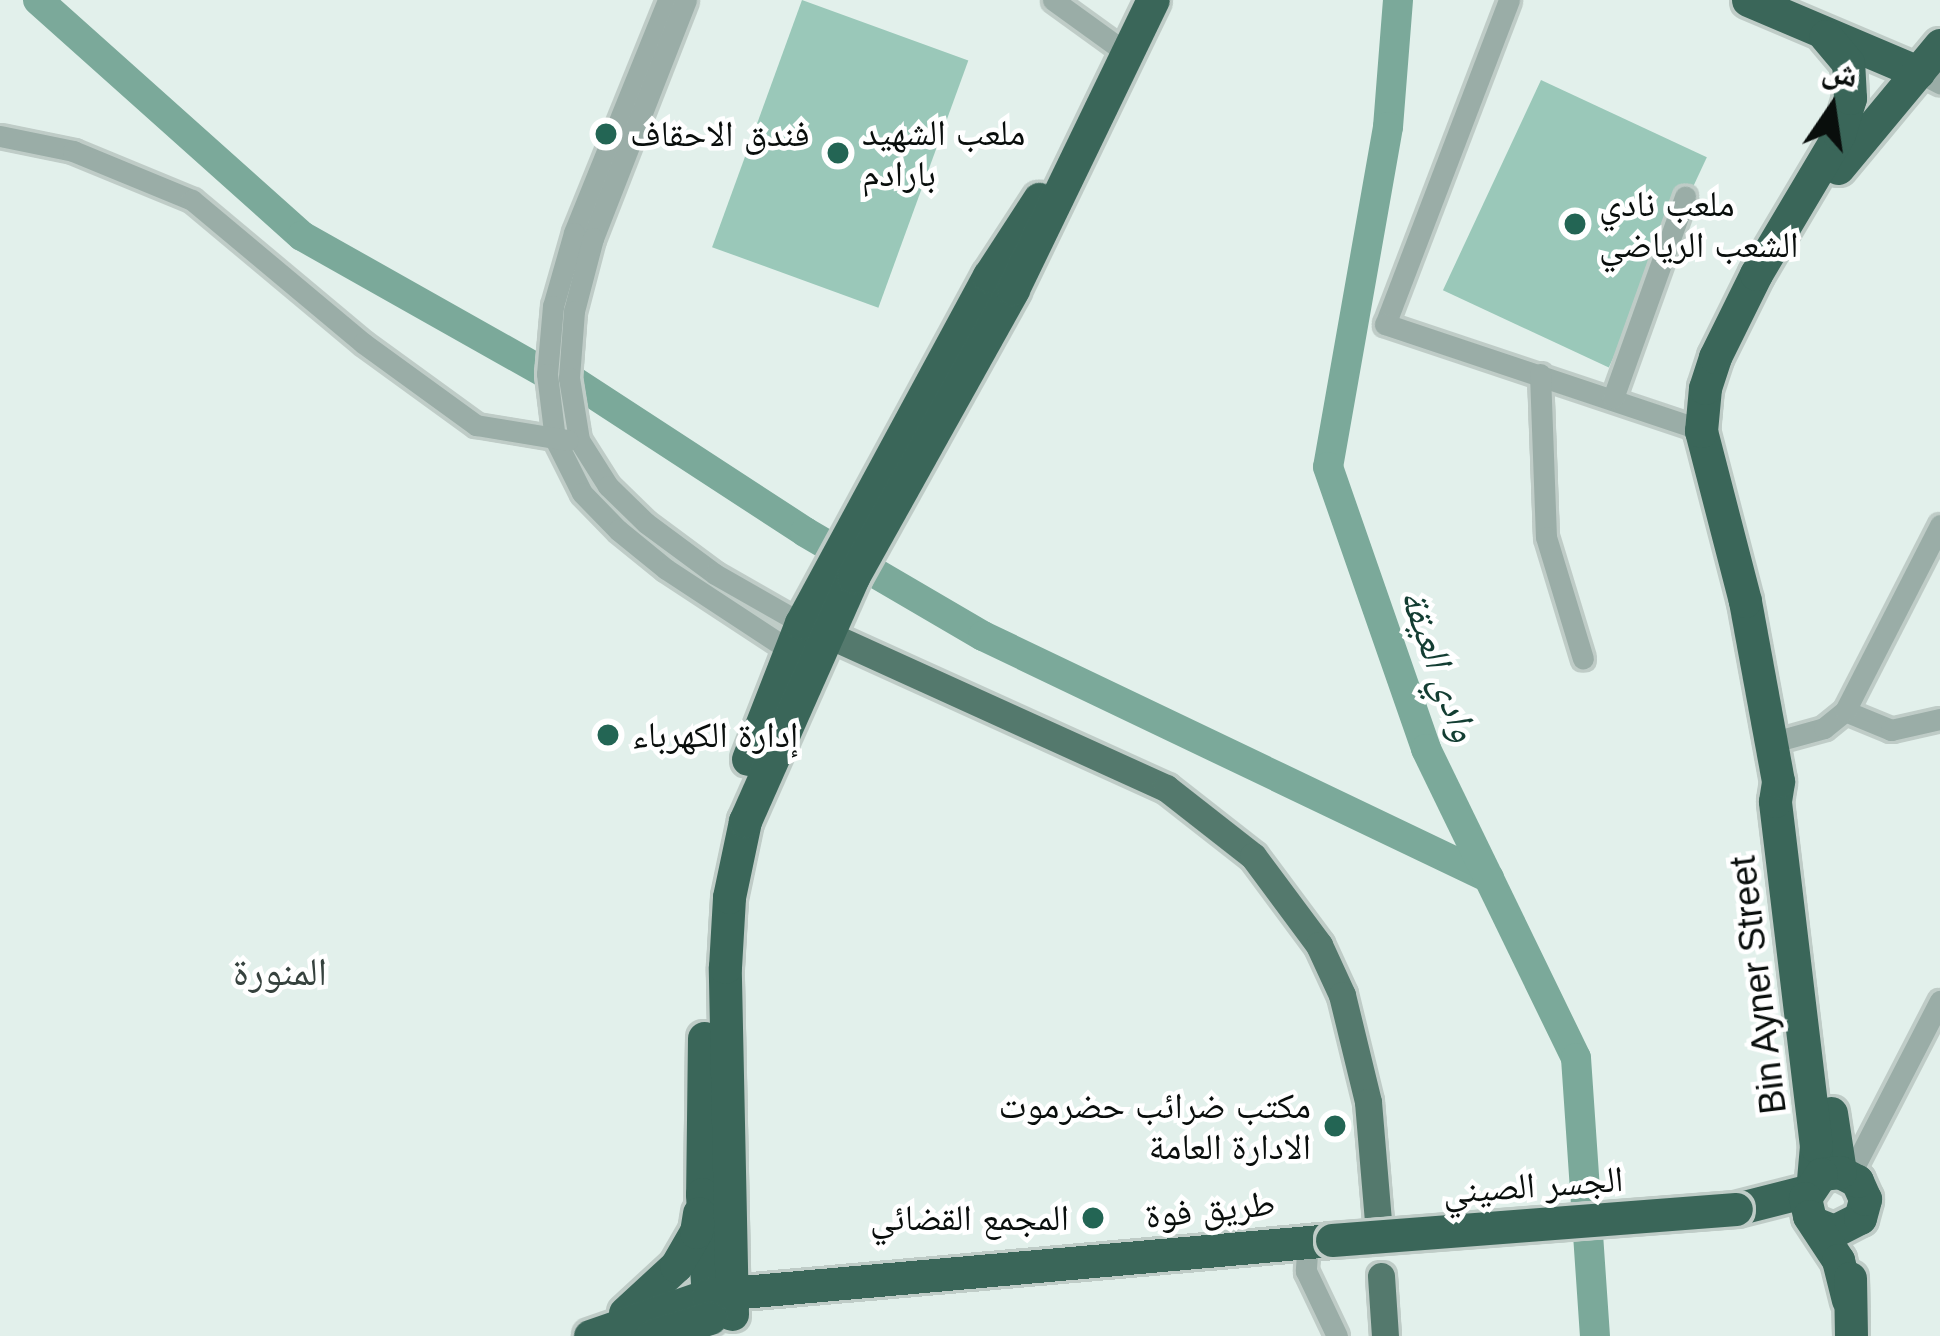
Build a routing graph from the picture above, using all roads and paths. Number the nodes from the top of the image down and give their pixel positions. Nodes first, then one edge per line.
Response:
1 (668, 0) edge
2 (686, 0) edge
3 (1053, 0) edge
4 (1154, 0) edge
5 (1509, 0) edge
6 (1748, 0) edge
7 (1825, 36) junction
8 (1940, 45) edge
9 (1128, 54) junction
10 (1929, 78) edge
11 (638, 96) junction
12 (0, 136) edge
13 (1685, 197) dead end
14 (1540, 374) junction
15 (1613, 398) junction
16 (1708, 439) junction
17 (567, 440) junction
18 (1940, 525) edge
19 (808, 643) junction
20 (1583, 659) dead end
21 (1845, 711) junction
22 (1940, 719) edge
23 (1770, 743) junction
24 (1940, 1001) edge
25 (1823, 1193) junction
26 (715, 1200) junction
27 (1378, 1220) dead end
28 (1316, 1242) junction
29 (1381, 1276) dead end
30 (810, 1283) junction
31 (1848, 1300) junction
32 (720, 1305) junction
33 (599, 1331) edge
34 (652, 1336) edge
35 (1336, 1336) edge
36 (1384, 1336) edge
37 (1851, 1336) edge

1 - 11 street
2 - 11 street
3 - 9 street
4 - 9 highway
5 - 14 street
6 - 7 highway
7 - 10 highway
7 - 16 highway, Bin Ayner Street
8 - 10 highway, Bin Ayner Street
9 - 19 highway
10 - 16 highway, Bin Ayner Street
11 - 17 street
12 - 17 street
13 - 15 street
14 - 15 street
14 - 20 street
15 - 16 street
16 - 23 highway, Bin Ayner Street
17 - 19 street
18 - 21 street
19 - 26 highway
19 - 27 main road
21 - 22 street
21 - 23 street
23 - 25 highway, Bin Ayner Street
24 - 25 street
25 - 28 highway, الجسر الصيني, bridge
25 - 31 highway, Bin Ayner Street
25 - 31 highway, الجسر الصيني
26 - 30 highway
26 - 32 highway
26 - 33 highway
28 - 30 highway, طريق فوة
28 - 32 highway, طريق فوة
28 - 35 street
29 - 36 main road
30 - 32 highway, طريق فوة
31 - 37 highway
32 - 33 highway, طريق فوة
32 - 34 highway, طريق فوة

